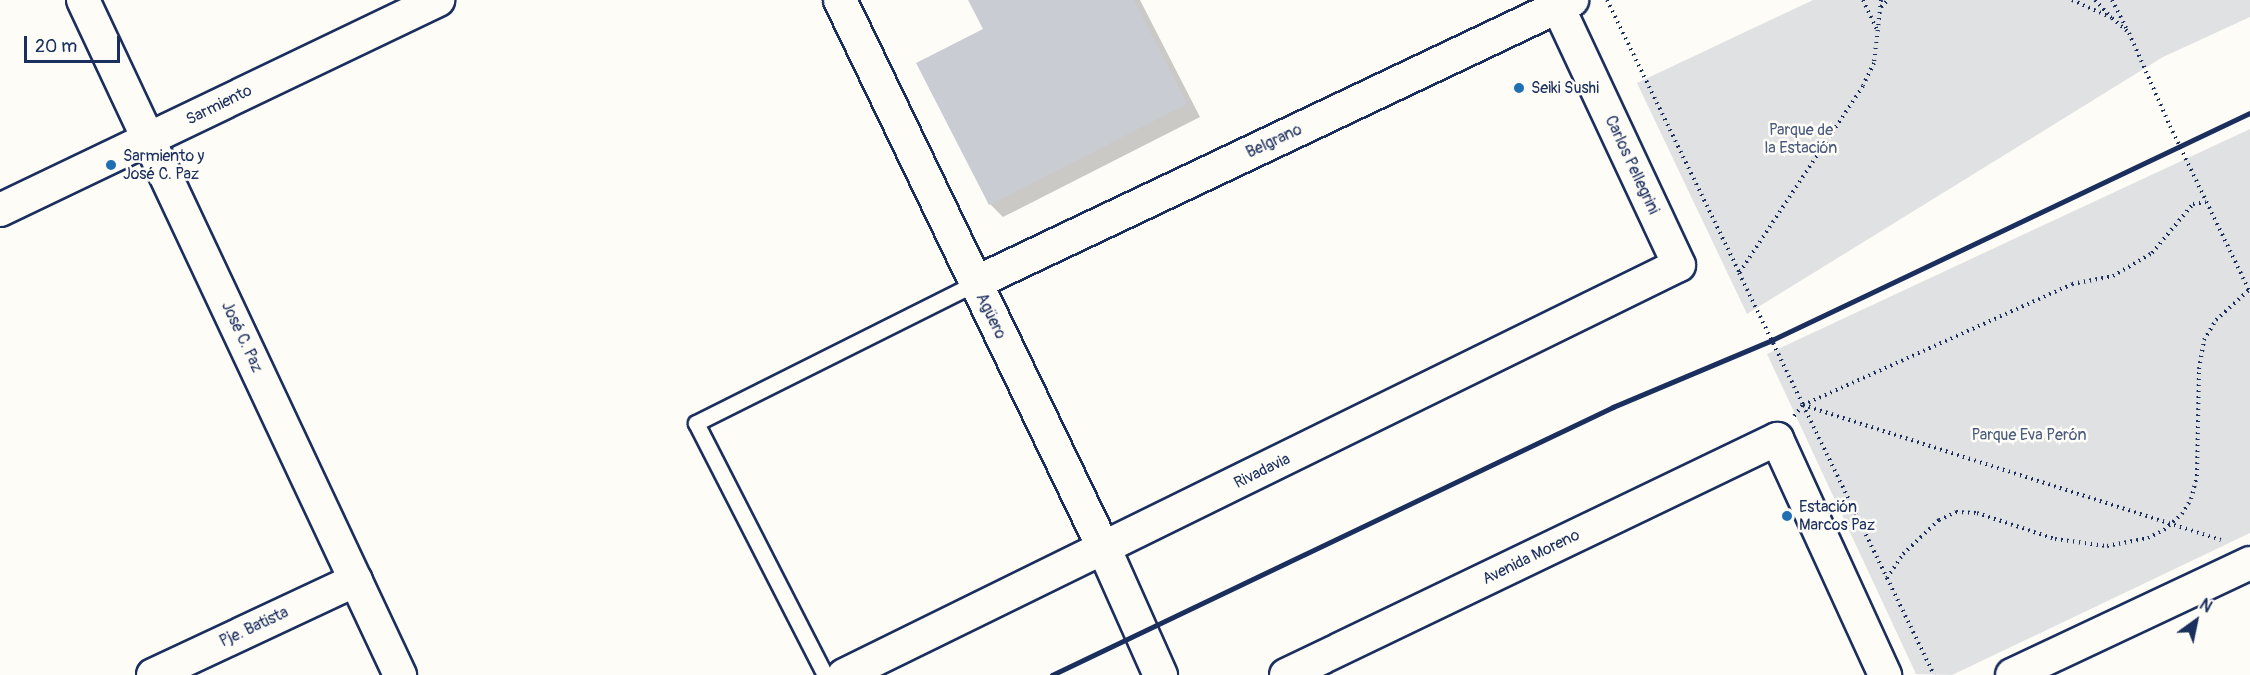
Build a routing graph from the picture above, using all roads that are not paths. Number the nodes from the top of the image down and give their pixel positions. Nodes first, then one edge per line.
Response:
1 (83, 0) edge
2 (438, 0) edge
3 (840, 0) edge
4 (1562, 2) edge
5 (149, 139) junction
6 (0, 210) edge
7 (1679, 265) joint
8 (975, 283) junction
9 (1104, 549) junction
10 (2239, 552) edge
11 (356, 580) junction
12 (153, 675) edge
13 (400, 675) edge
14 (825, 675) edge
15 (843, 675) edge
16 (1160, 675) edge
17 (1286, 675) edge
18 (1885, 675) edge
19 (2012, 675) edge

1 - 5 street, José C. Paz
2 - 5 street, Sarmiento
3 - 8 street, Agüero
4 - 7 street, Carlos Pellegrini
4 - 8 street, Belgrano
5 - 6 street, Sarmiento
5 - 11 street, José C. Paz
7 - 9 street, Rivadavia
8 - 9 street, Agüero
8 - 14 lane
9 - 15 street, Rivadavia
9 - 16 street, Agüero
10 - 19 street
11 - 12 street, Pje. Batista
11 - 13 street, José C. Paz
17 - 18 street, Avenida Moreno

